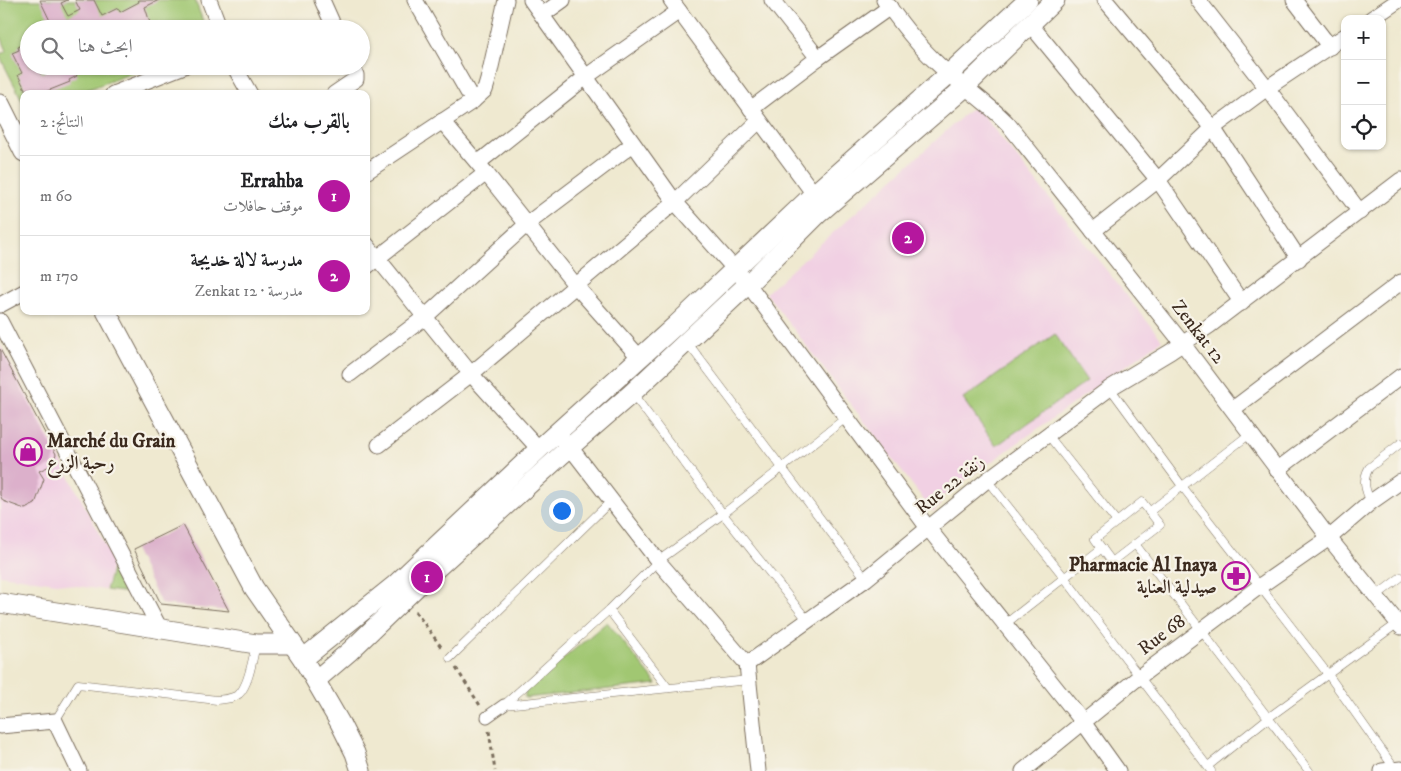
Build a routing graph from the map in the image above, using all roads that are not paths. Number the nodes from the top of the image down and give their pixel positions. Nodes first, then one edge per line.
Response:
1 (209, 0) edge
2 (322, 0) edge
3 (415, 0) edge
4 (506, 0) edge
5 (531, 0) edge
6 (563, 0) edge
7 (772, 0) edge
8 (1055, 0) edge
9 (1105, 0) edge
10 (1198, 0) edge
11 (1294, 0) edge
12 (1397, 0) edge
13 (1019, 3) edge
14 (887, 4) edge
15 (675, 6) edge
16 (542, 15) junction
17 (1376, 15) edge
18 (217, 20) edge
19 (331, 20) edge
20 (1030, 24) junction
21 (1341, 39) edge
22 (1330, 47) junction
23 (818, 58) junction
24 (949, 74) junction
25 (161, 75) edge
26 (239, 75) edge
27 (356, 75) edge
28 (587, 76) junction
29 (964, 88) junction
30 (1267, 88) junction
31 (123, 90) edge
32 (248, 90) edge
33 (340, 90) edge
34 (473, 102) junction
35 (0, 104) edge
36 (755, 115) junction
37 (442, 121) junction
38 (1213, 128) junction
39 (19, 130) edge
40 (633, 144) junction
41 (482, 168) junction
42 (370, 169) edge
43 (1158, 180) junction
44 (1401, 180) edge
45 (814, 194) junction
46 (675, 202) junction
47 (1360, 212) junction
48 (527, 224) junction
49 (1094, 231) junction
50 (1299, 259) junction
51 (372, 263) edge
52 (735, 268) junction
53 (1401, 282) edge
54 (748, 284) junction
55 (576, 286) junction
56 (20, 294) edge
57 (1242, 303) junction
58 (0, 305) edge
59 (108, 315) edge
60 (425, 317) junction
61 (0, 321) edge
62 (687, 342) junction
63 (1183, 344) junction
64 (640, 358) junction
65 (350, 374) dead end
66 (471, 374) junction
67 (1401, 376) edge
68 (1110, 388) junction
69 (632, 393) junction
70 (1232, 409) junction
71 (847, 417) junction
72 (1250, 433) junction
73 (556, 434) junction
74 (1048, 435) junction
75 (1401, 443) edge
76 (379, 445) dead end
77 (570, 447) junction
78 (539, 449) junction
79 (781, 468) junction
80 (1277, 470) junction
81 (987, 480) junction
82 (1401, 481) edge
83 (1182, 486) junction
84 (611, 501) junction
85 (1371, 502) junction
86 (1149, 512) junction
87 (724, 514) junction
88 (1117, 522) junction
89 (928, 528) junction
90 (1328, 538) junction
91 (1134, 544) junction
92 (1102, 548) junction
93 (658, 561) junction
94 (1401, 576) edge
95 (1064, 577) junction
96 (866, 578) junction
97 (1260, 586) junction
98 (1376, 596) junction
99 (0, 603) edge
100 (609, 610) junction
101 (808, 622) junction
102 (1004, 625) junction
103 (1400, 625) edge
104 (160, 629) junction
105 (1200, 631) junction
106 (256, 644) junction
107 (298, 652) junction
108 (450, 658) road end
109 (748, 664) junction
110 (1327, 673) junction
111 (1139, 677) junction
112 (316, 680) junction
113 (749, 680) junction
114 (668, 688) junction
115 (504, 705) junction
116 (488, 717) dead end
117 (1268, 718) junction
118 (56, 721) junction
119 (1083, 722) junction
120 (0, 726) edge
121 (1210, 769) edge
122 (1392, 770) edge
123 (79, 771) edge
124 (361, 771) edge
125 (758, 771) edge
126 (1022, 771) edge
127 (1118, 771) edge
128 (1309, 771) edge

1 - 18 street
2 - 19 street
3 - 34 street
4 - 34 street
5 - 16 street
6 - 16 street
7 - 23 street
8 - 20 street
9 - 38 street
10 - 30 street
11 - 22 street
12 - 17 street
13 - 20 street
13 - 24 street
14 - 23 street
14 - 24 street, Zenkat 12
15 - 28 street
15 - 36 street
16 - 28 street
20 - 29 street
20 - 43 street
21 - 22 street
22 - 30 street
23 - 36 street
24 - 29 street, Zenkat 12
24 - 45 street
25 - 31 street
26 - 32 street
27 - 33 street
28 - 40 street
28 - 41 street
29 - 49 street, Zenkat 12
29 - 54 street
30 - 38 street
30 - 47 street
34 - 37 street
35 - 39 street
36 - 45 street
36 - 46 street
37 - 41 street
37 - 42 street
38 - 43 street
38 - 50 street
40 - 46 street
40 - 48 street
41 - 48 street
41 - 51 street
43 - 49 street
43 - 57 street
44 - 47 street, Rue 22 زنقة
45 - 52 street
46 - 52 street
46 - 55 street
47 - 50 street, Rue 22 زنقة
48 - 55 street
48 - 60 street
49 - 63 street, Zenkat 12
50 - 57 street, Rue 22 زنقة
51 - 60 street
52 - 54 street
52 - 64 street
53 - 70 street
54 - 62 street
54 - 71 street
55 - 64 street
55 - 66 street
56 - 58 street
57 - 63 street, Rue 22 زنقة
59 - 107 street
60 - 65 street
60 - 66 street
61 - 104 street
62 - 69 street
62 - 79 lane
63 - 68 street, Rue 22 زنقة
63 - 70 street, Zenkat 12
64 - 73 street
66 - 76 street
66 - 78 street
67 - 80 street
68 - 74 street, Rue 22 زنقة
68 - 83 lane
69 - 77 street
69 - 87 lane
70 - 72 street, Zenkat 12
71 - 79 lane
71 - 89 street
72 - 80 street, Zenkat 12
72 - 83 lane
73 - 77 street
73 - 78 street
74 - 81 street, Rue 22 زنقة
74 - 88 lane
75 - 85 lane
77 - 84 street
77 - 112 street
78 - 107 street
79 - 87 lane
79 - 96 lane
80 - 90 street, Zenkat 12
81 - 89 street, Rue 22 زنقة
81 - 95 lane
82 - 85 street, Rue 68
83 - 86 lane
83 - 97 lane
84 - 93 street
84 - 108 lane
85 - 90 street, Rue 68
86 - 88 lane
86 - 91 lane
87 - 93 lane
87 - 101 lane
88 - 92 lane
89 - 96 street, Rue 22 زنقة
89 - 102 street
90 - 97 street, Rue 68
90 - 98 street, Zenkat 12
91 - 92 lane
91 - 105 lane
92 - 95 lane
93 - 100 lane
93 - 109 street
94 - 98 lane
95 - 102 lane
95 - 111 lane
96 - 101 street, Rue 22 زنقة
97 - 105 street, Rue 68
97 - 110 lane
98 - 103 street, Zenkat 12
99 - 104 street
100 - 114 lane
100 - 115 lane
101 - 109 street, Rue 22 زنقة
102 - 119 street
103 - 110 lane
104 - 106 street
105 - 111 street, Rue 68
105 - 117 lane
106 - 107 street
106 - 118 lane
107 - 112 street
109 - 113 street
110 - 117 lane
110 - 122 lane
111 - 119 street, Rue 68
111 - 121 lane
112 - 124 street
113 - 114 lane
113 - 125 street
114 - 115 lane
115 - 116 street
117 - 121 lane
117 - 128 lane
118 - 120 street
118 - 123 street
119 - 126 street, Rue 68
119 - 127 street

